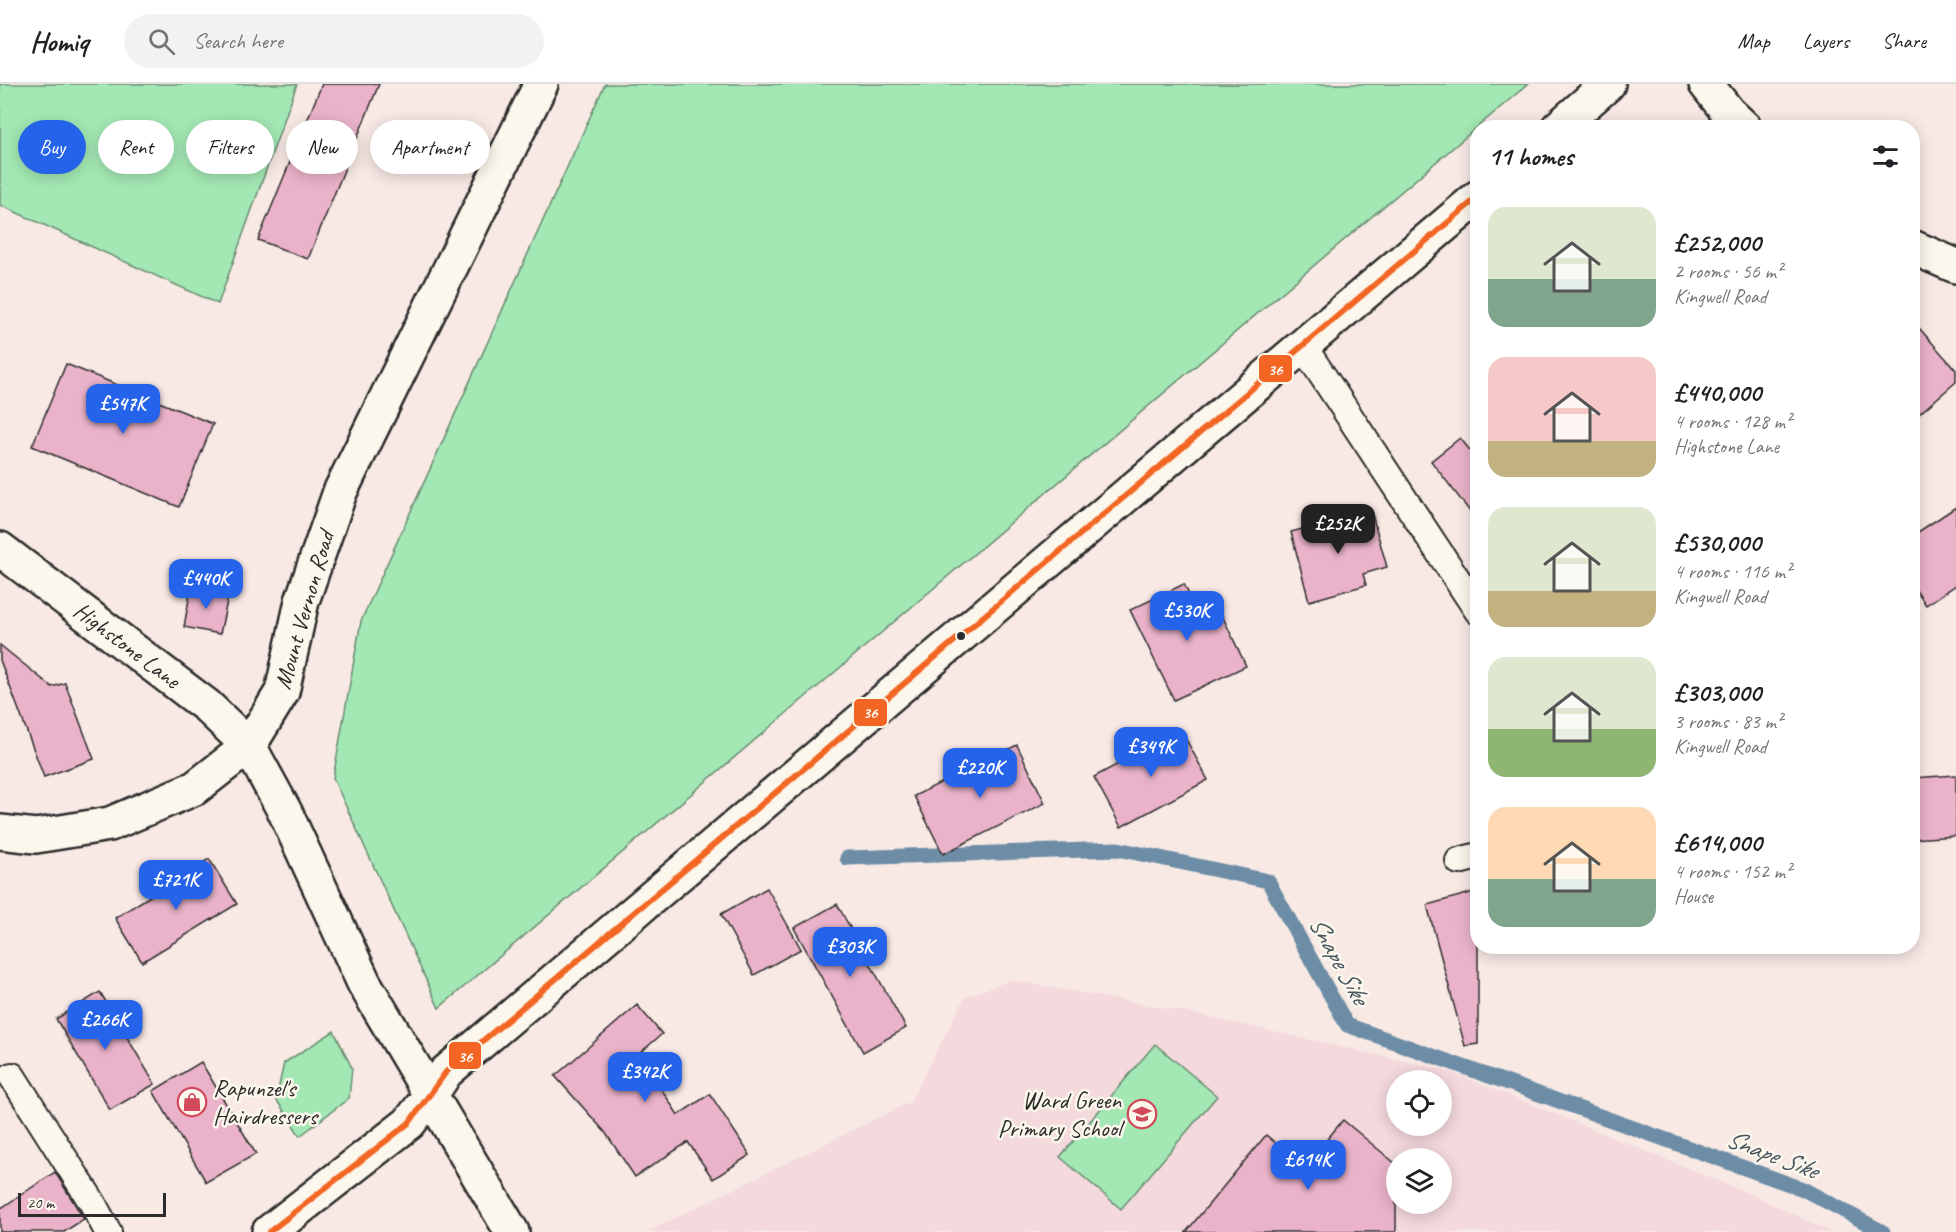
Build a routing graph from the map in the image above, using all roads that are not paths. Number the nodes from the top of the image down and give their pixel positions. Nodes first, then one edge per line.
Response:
1 (541, 84) edge
2 (1608, 84) edge
3 (1706, 84) edge
4 (1567, 120) edge
5 (1736, 120) edge
6 (1470, 204) edge
7 (1920, 250) edge
8 (1956, 266) edge
9 (1303, 346) junction
10 (0, 549) edge
11 (1470, 598) edge
12 (249, 746) junction
13 (0, 832) edge
14 (12, 1076) dead end
15 (430, 1096) junction
16 (108, 1232) edge
17 (269, 1232) edge
18 (513, 1232) edge

1 - 12 street, Mount Vernon Road
2 - 4 street
3 - 5 street
6 - 9 street
7 - 8 street
9 - 11 lane
9 - 15 street
10 - 12 street, Highstone Lane
12 - 13 street
12 - 15 street
14 - 16 lane
15 - 17 street
15 - 18 street

